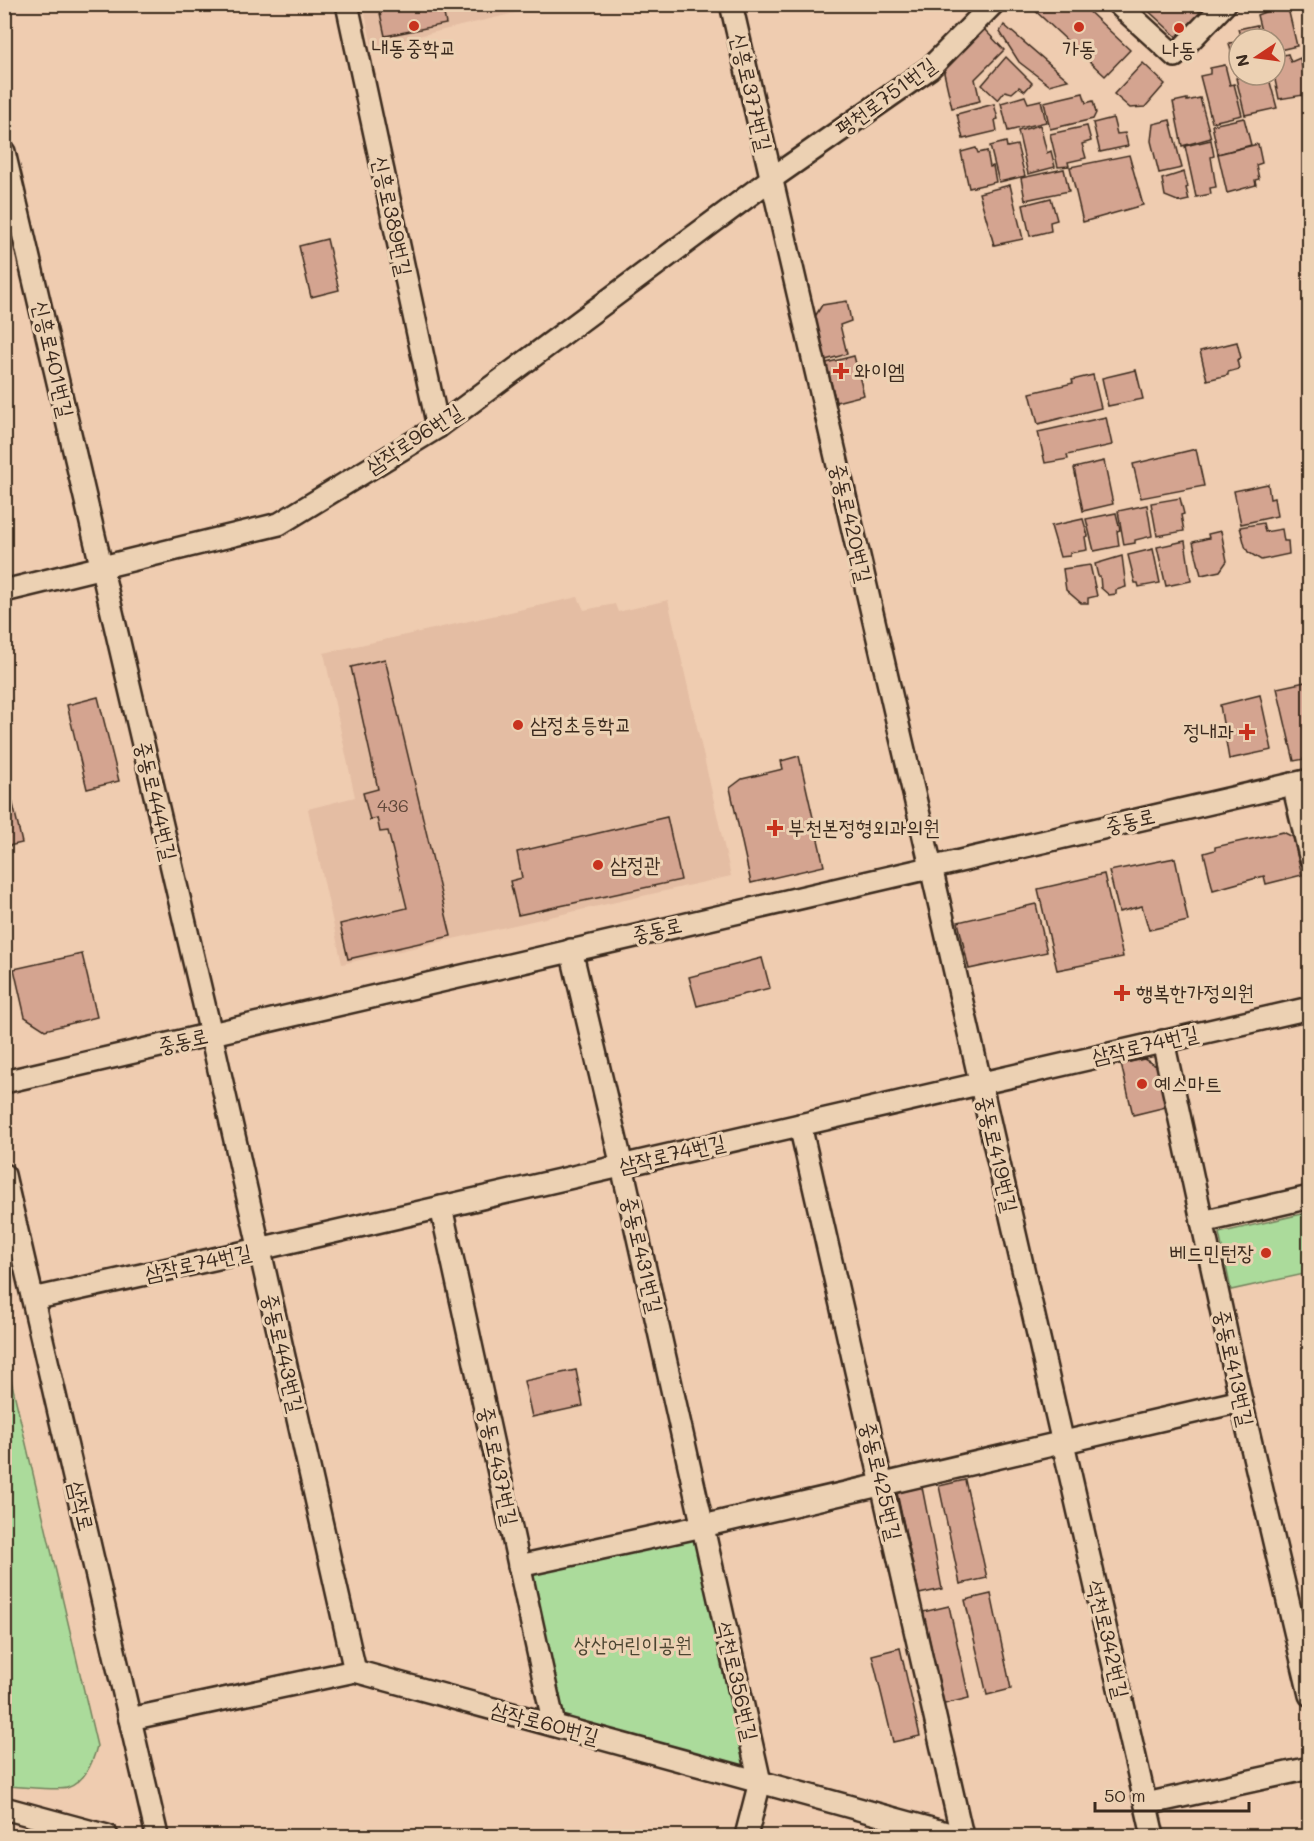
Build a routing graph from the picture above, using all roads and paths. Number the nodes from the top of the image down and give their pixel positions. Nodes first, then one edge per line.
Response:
1 (347, 4) edge
2 (731, 4) edge
3 (993, 4) edge
4 (1118, 4) edge
5 (1224, 5) edge
6 (4, 152) edge
7 (771, 179) junction
8 (438, 427) junction
9 (102, 567) junction
10 (4, 591) edge
11 (1301, 782) edge
12 (1310, 856) edge
13 (932, 867) junction
14 (571, 950) junction
15 (1310, 1008) edge
16 (211, 1034) junction
17 (1163, 1041) junction
18 (4, 1082) edge
19 (981, 1083) junction
20 (800, 1125) junction
21 (622, 1166) junction
22 (4, 1175) edge
23 (1310, 1197) edge
24 (441, 1207) junction
25 (1202, 1222) junction
26 (259, 1249) junction
27 (33, 1299) junction
28 (1241, 1401) junction
29 (1063, 1442) junction
30 (882, 1484) junction
31 (703, 1526) junction
32 (519, 1566) junction
33 (355, 1671) junction
34 (1310, 1695) edge
35 (130, 1719) junction
36 (554, 1725) junction
37 (1310, 1768) edge
38 (760, 1782) junction
39 (1146, 1804) junction
40 (4, 1808) edge
41 (107, 1836) edge
42 (157, 1836) edge
43 (746, 1836) edge
44 (957, 1836) edge
45 (962, 1836) edge
46 (1153, 1836) edge

1 - 8 street, 신흥로389번길
2 - 7 street, 신흥로377번길
3 - 7 street, 평천로751번길
4 - 5 street
6 - 9 street, 신흥로401번길
7 - 8 street, 삼작로96번길
7 - 13 street, 중동로420번길
8 - 9 street, 삼작로96번길
9 - 10 street, 삼작로96번길
9 - 16 street, 중동로444번길
11 - 12 street
11 - 13 street, 중동로
13 - 14 street, 중동로
13 - 19 street, 중동로419번길
14 - 16 street, 중동로
14 - 21 street, 중동로431번길
15 - 17 street, 삼작로74번길
16 - 18 street, 중동로
16 - 26 street, 중동로443번길
17 - 19 street, 삼작로74번길
17 - 25 street, 중동로413번길
19 - 20 street, 삼작로74번길
19 - 29 street, 중동로419번길
20 - 21 street, 삼작로74번길
20 - 30 street, 중동로425번길
21 - 24 street, 삼작로74번길
21 - 31 street, 중동로431번길
22 - 27 street, 삼작로
23 - 25 street
24 - 26 street, 삼작로74번길
24 - 32 street, 중동로437번길
25 - 28 street, 중동로413번길
26 - 27 street, 삼작로74번길
26 - 33 street, 중동로443번길
27 - 35 street, 삼작로
28 - 29 street
28 - 34 street, 중동로413번길
29 - 30 street
29 - 39 street, 석천로342번길
30 - 31 street
30 - 45 street, 중동로425번길
31 - 32 street
31 - 38 street, 석천로356번길
32 - 36 street, 중동로437번길
33 - 35 street, 삼작로60번길
33 - 36 street, 삼작로60번길
35 - 42 street, 삼작로
36 - 38 street, 삼작로60번길
37 - 39 street
38 - 43 street, 석천로356번길
38 - 44 street, 삼작로60번길
39 - 46 street, 석천로342번길
40 - 41 street

